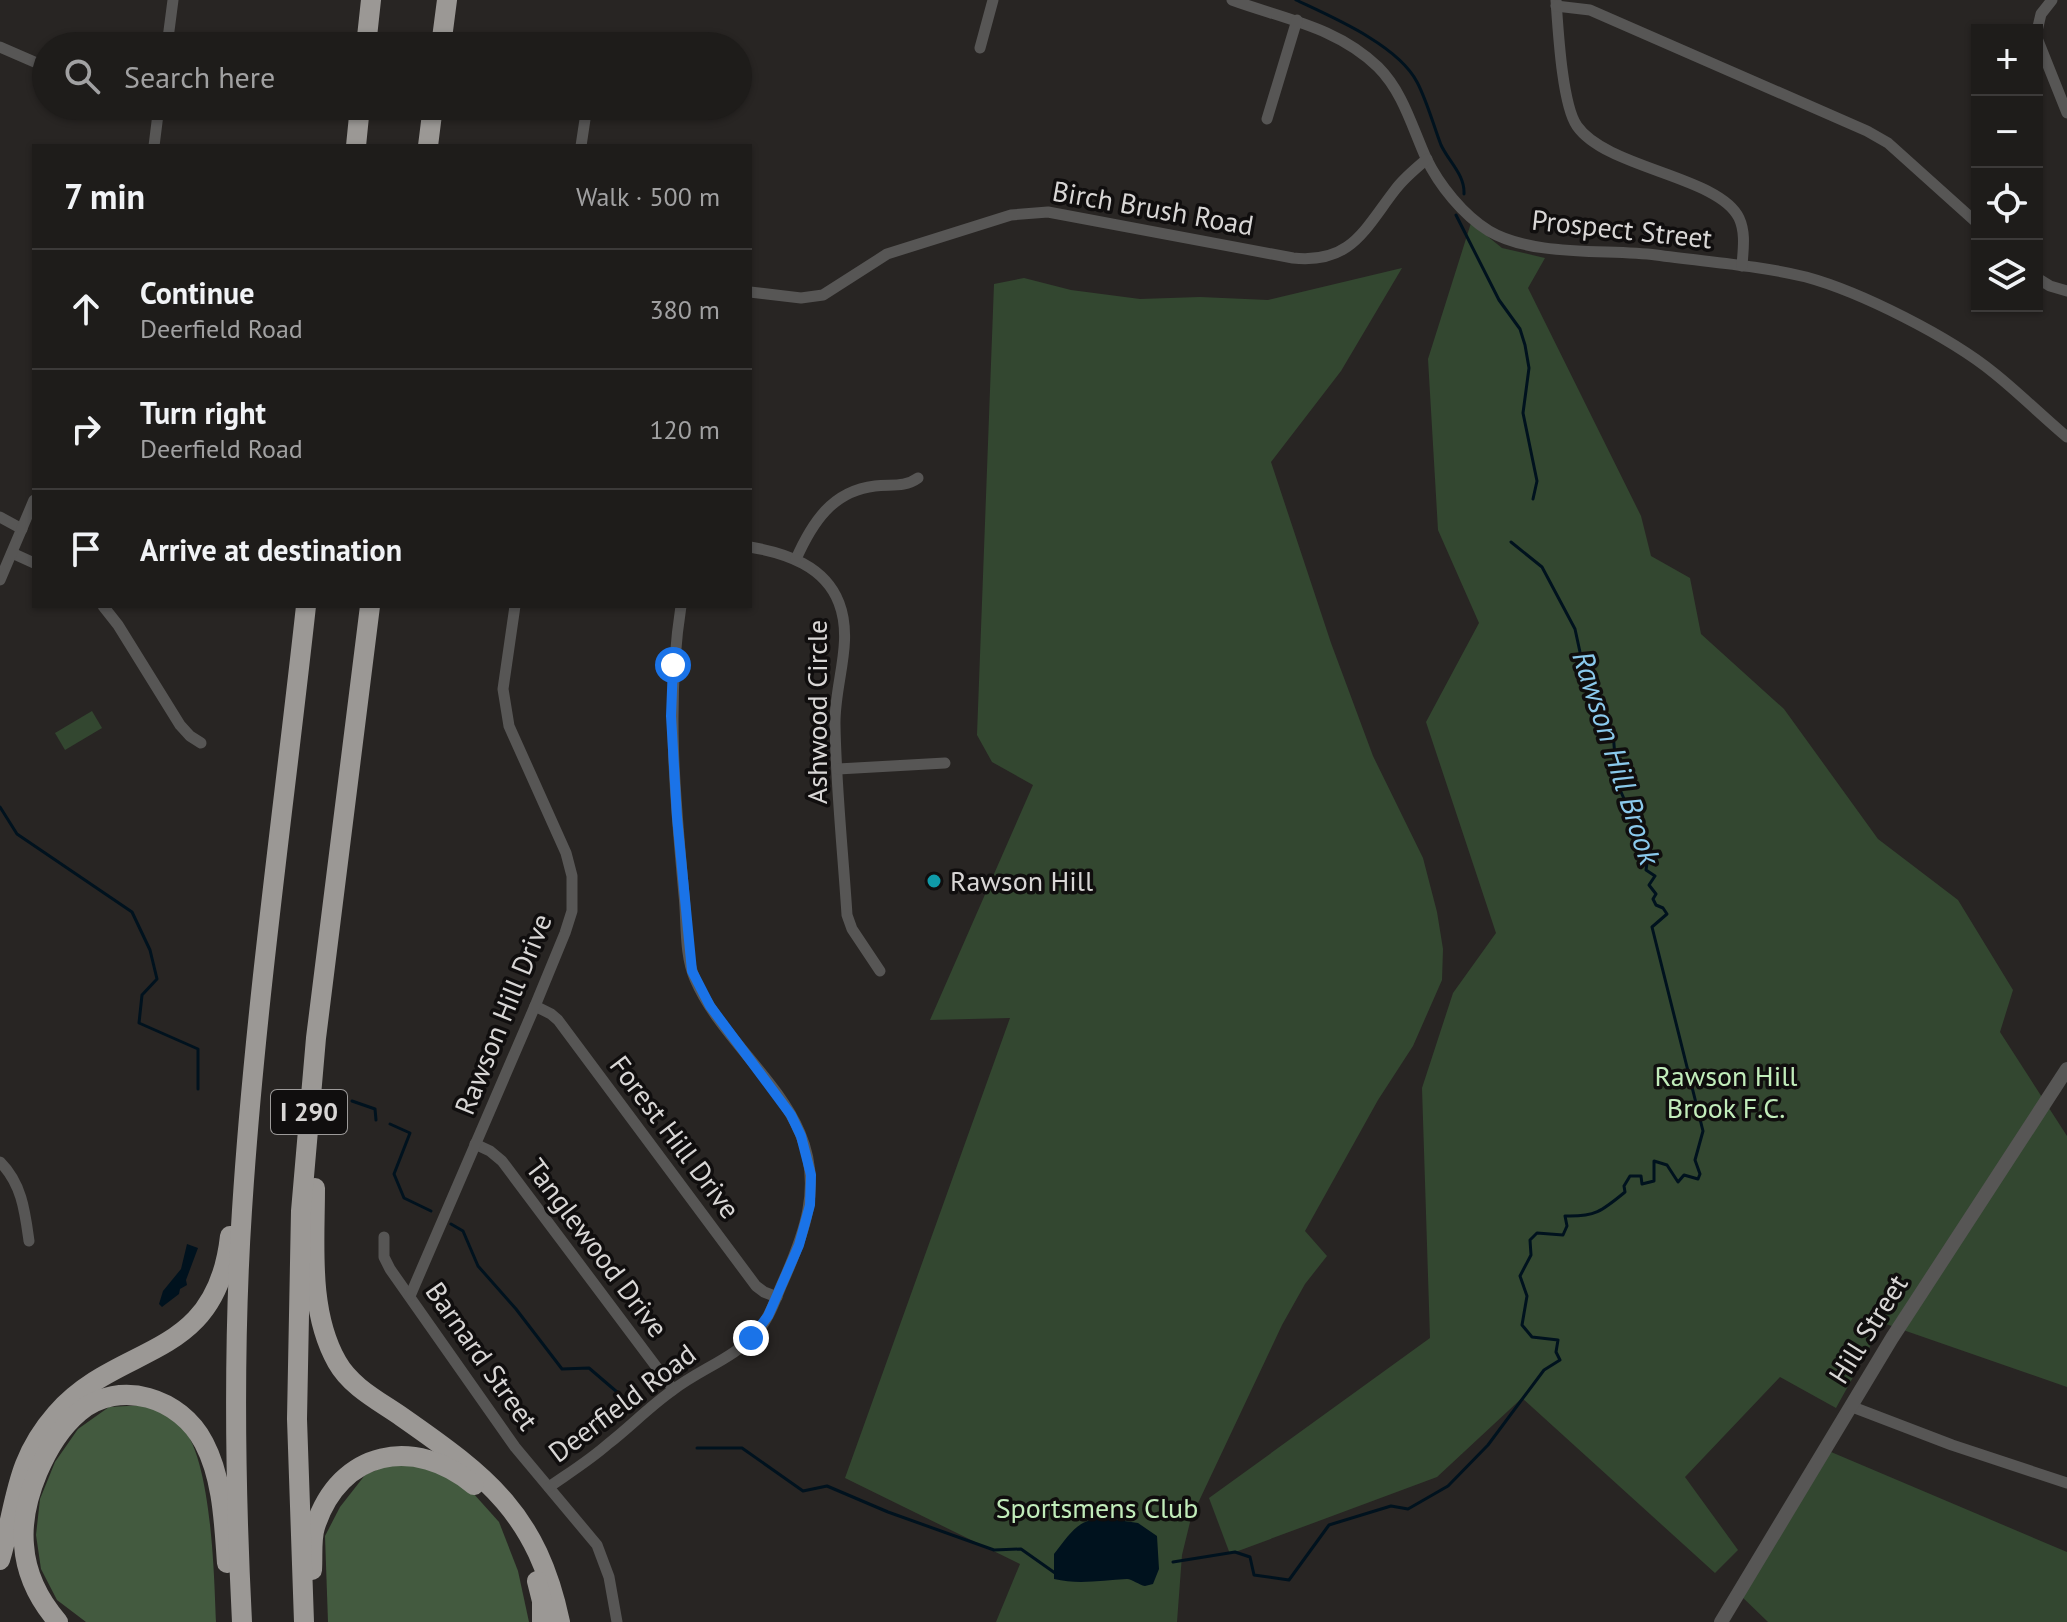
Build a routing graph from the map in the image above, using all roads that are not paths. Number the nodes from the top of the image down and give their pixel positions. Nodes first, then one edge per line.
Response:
1 (173, 0) edge
2 (371, 0) edge
3 (447, 0) edge
4 (993, 0) edge
5 (1232, 0) edge
6 (2052, 0) edge
7 (1556, 3) edge
8 (1297, 20) junction
9 (2039, 24) edge
10 (169, 32) edge
11 (368, 32) edge
12 (443, 32) edge
13 (0, 48) edge
14 (980, 48) dead end
15 (2043, 53) edge
16 (32, 61) edge
17 (2067, 113) edge
18 (1267, 119) dead end
19 (157, 120) edge
20 (359, 120) edge
21 (431, 120) edge
22 (585, 120) edge
23 (154, 144) edge
24 (356, 144) edge
25 (428, 144) edge
26 (581, 144) edge
27 (1427, 159) junction
28 (1971, 218) edge
29 (1742, 266) junction
30 (2043, 282) edge
31 (2067, 291) edge
32 (752, 292) edge
33 (2067, 437) edge
34 (918, 478) dead end
35 (32, 505) edge
36 (0, 517) edge
37 (22, 529) junction
38 (752, 548) edge
39 (12, 553) junction
40 (796, 559) junction
41 (32, 562) edge
42 (0, 580) edge
43 (105, 608) edge
44 (306, 608) edge
45 (370, 608) edge
46 (515, 608) edge
47 (681, 608) edge
48 (201, 743) dead end
49 (945, 763) dead end
50 (838, 769) junction
51 (880, 971) dead end
52 (535, 1006) junction
53 (2067, 1069) edge
54 (313, 1072) junction
55 (475, 1144) junction
56 (0, 1162) edge
57 (245, 1174) junction
58 (384, 1237) dead end
59 (29, 1241) dead end
60 (410, 1296) junction
61 (777, 1297) junction
62 (673, 1389) junction
63 (1850, 1406) junction
64 (2067, 1483) edge
65 (549, 1487) junction
66 (0, 1560) edge
67 (58, 1622) edge
68 (234, 1622) edge
69 (242, 1622) edge
70 (307, 1622) edge
71 (542, 1622) edge
72 (560, 1622) edge
73 (617, 1622) edge
74 (1721, 1622) edge

1 - 10 street
2 - 11 highway
3 - 12 highway
4 - 14 street
5 - 8 street, Prospect Street
6 - 9 street
7 - 28 street
7 - 29 street
8 - 18 street
8 - 27 street, Prospect Street
13 - 16 street
15 - 17 street
19 - 23 street
20 - 24 highway
21 - 25 highway
22 - 26 street
27 - 29 street, Prospect Street
27 - 32 street, Birch Brush Road
29 - 33 street, Prospect Street
30 - 31 street
34 - 40 street
35 - 37 street
36 - 37 street
37 - 39 street
38 - 40 street, Ashwood Circle
39 - 41 street
39 - 42 street
40 - 50 street, Ashwood Circle
43 - 48 street
44 - 57 highway, I 290
45 - 54 highway, I 290
46 - 52 street, Rawson Hill Drive
47 - 61 street, Deerfield Road
49 - 50 street
50 - 51 street, Ashwood Circle
52 - 55 street, Rawson Hill Drive
52 - 61 street, Forest Hill Drive
53 - 63 street, Hill Street
54 - 70 highway, I 290
54 - 72 highway
55 - 60 street, Rawson Hill Drive
55 - 62 street, Tanglewood Drive
56 - 59 street
57 - 66 highway
57 - 69 highway, I 290
58 - 60 street, Barnard Street
60 - 65 street, Barnard Street
61 - 62 street, Deerfield Road
62 - 65 street, Deerfield Road
63 - 64 street
63 - 74 street, Hill Street
65 - 73 street, Barnard Street
67 - 68 highway
70 - 71 highway

